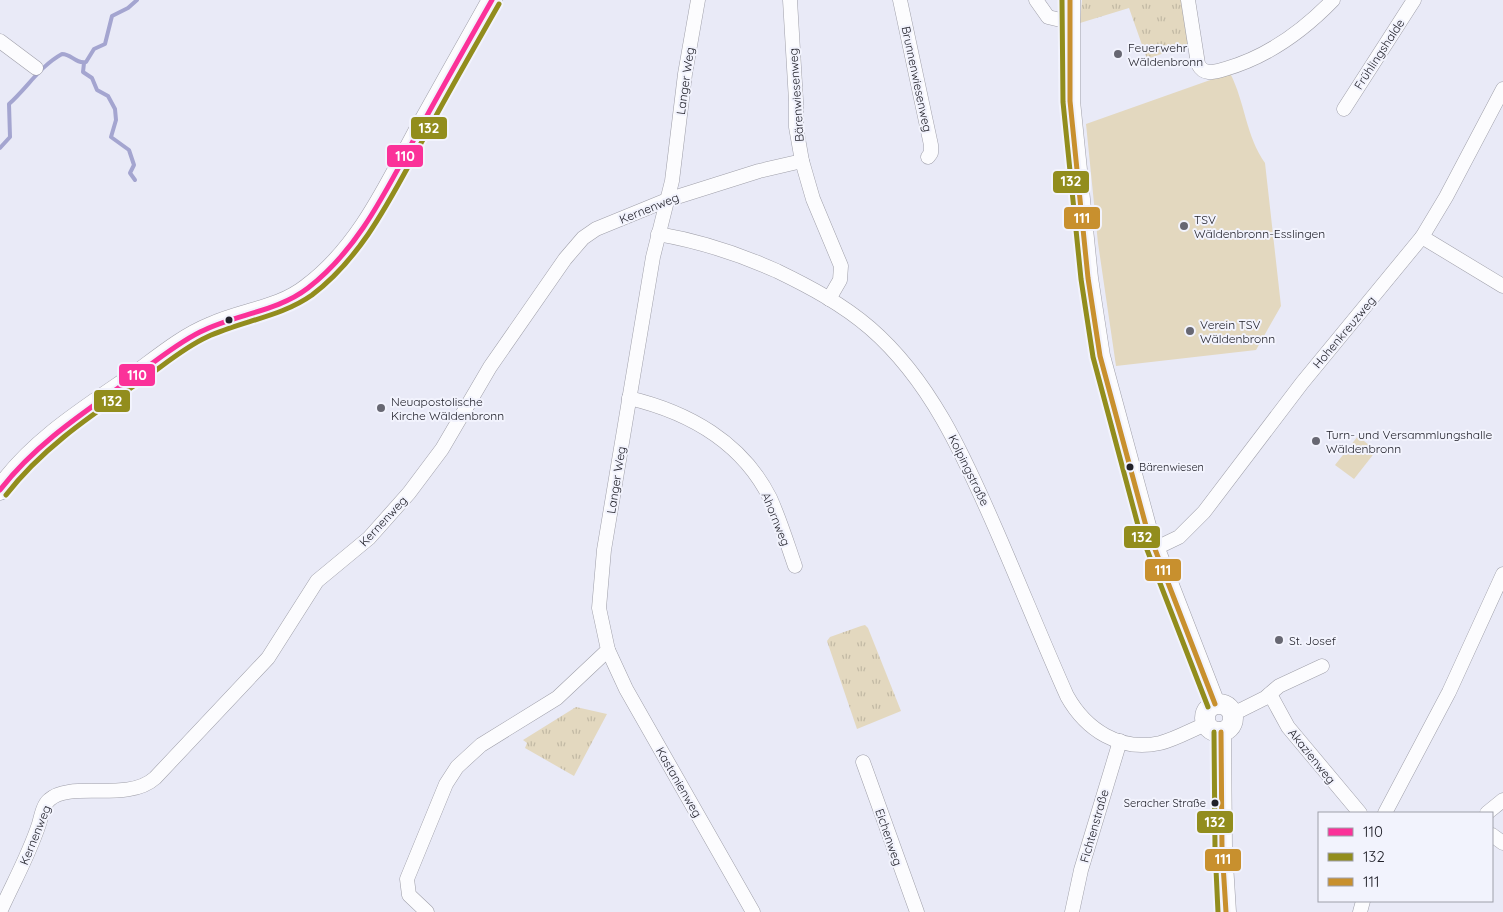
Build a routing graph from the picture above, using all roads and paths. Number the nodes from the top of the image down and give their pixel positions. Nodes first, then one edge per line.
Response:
1 (492, 0) edge
2 (698, 0) edge
3 (790, 0) edge
4 (900, 0) edge
5 (1036, 0) edge
6 (1070, 0) edge
7 (1188, 0) edge
8 (1333, 0) edge
9 (1414, 0) edge
10 (1068, 22) junction
11 (0, 41) edge
12 (36, 68) dead end
13 (1503, 89) edge
14 (1344, 109) dead end
15 (928, 157) dead end
16 (802, 161) junction
17 (668, 200) junction
18 (658, 234) junction
19 (1422, 237) junction
20 (1503, 286) edge
21 (829, 299) junction
22 (629, 398) junction
23 (0, 490) edge
24 (1154, 549) junction
25 (794, 566) dead end
26 (1503, 574) edge
27 (608, 650) junction
28 (1322, 666) dead end
29 (1270, 694) junction
30 (1216, 704) junction
31 (1233, 714) junction
32 (1214, 728) junction
33 (1120, 742) junction
34 (862, 762) dead end
35 (1503, 800) edge
36 (1359, 812) edge
37 (1386, 812) edge
38 (1488, 812) edge
39 (0, 912) edge
40 (427, 912) edge
41 (754, 912) edge
42 (917, 912) edge
43 (1072, 912) edge
44 (1226, 912) edge

1 - 23 street
2 - 17 street, Langer Weg
3 - 16 street, Bärenwiesenweg
4 - 15 street, Brunnenwiesenweg
5 - 10 street
6 - 10 street
7 - 8 street
9 - 14 street, Frühlingshalde
10 - 24 street
11 - 12 street
13 - 19 street, Hohenkreuzweg
16 - 17 street, Kernenweg
16 - 21 street, Bärenwiesenweg
17 - 18 street, Langer Weg
17 - 39 street, Kernenweg
18 - 21 street, Kolpingstraße
18 - 22 street, Langer Weg
19 - 20 street
19 - 24 street, Hohenkreuzweg
21 - 33 street, Kolpingstraße
22 - 25 street, Ahornweg
22 - 27 street, Langer Weg
24 - 30 street
26 - 37 street
27 - 40 street
27 - 41 street, Kastanienweg
28 - 29 street
29 - 31 street
29 - 36 street, Akazienweg
30 - 31 street
30 - 32 street
31 - 32 street
32 - 33 street, Kolpingstraße
32 - 44 street
33 - 43 street, Fichtenstraße
34 - 42 street, Eichenweg
35 - 38 street

